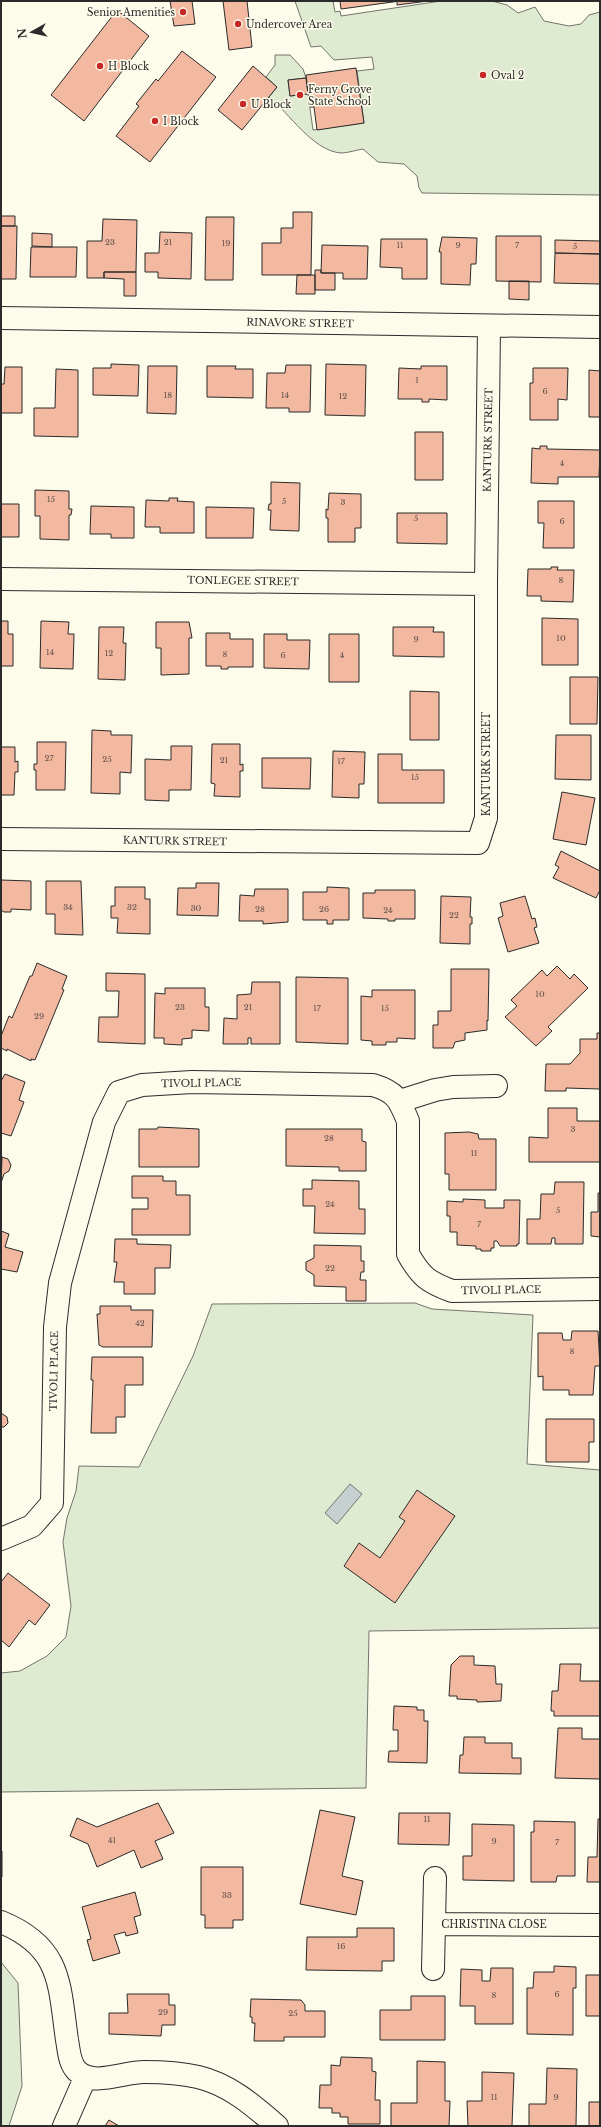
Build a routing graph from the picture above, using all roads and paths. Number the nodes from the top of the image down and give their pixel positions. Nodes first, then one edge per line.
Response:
1 (1, 318) edge
2 (489, 326) junction
3 (600, 327) edge
4 (1, 578) edge
5 (486, 584) junction
6 (1, 839) edge
7 (496, 1086) dead end
8 (400, 1101) junction
9 (600, 1289) edge
10 (1, 1539) edge
11 (435, 1878) dead end
12 (1, 1922) edge
13 (434, 1924) junction
14 (600, 1925) edge
15 (433, 1969) dead end
16 (85, 2078) junction
17 (64, 2126) edge
18 (277, 2126) edge

1 - 2 street, RINAVORE STREET
2 - 3 street, RINAVORE STREET
2 - 5 street, KANTURK STREET
4 - 5 street, TONLEGEE STREET
5 - 6 street, KANTURK STREET
7 - 8 street
8 - 9 street, TIVOLI PLACE
8 - 10 street, TIVOLI PLACE
11 - 13 street
12 - 16 street
13 - 14 street, CHRISTINA CLOSE
13 - 15 street, CHRISTINA CLOSE
16 - 17 street
16 - 18 street

